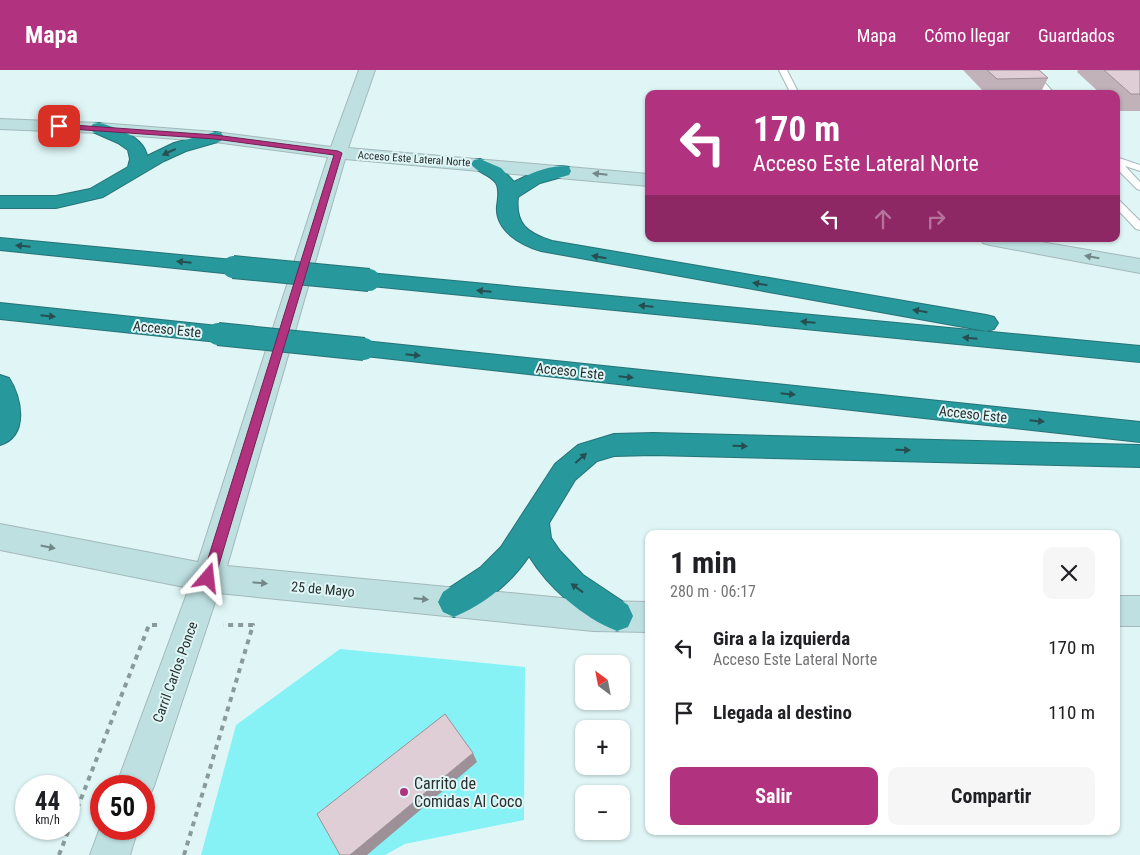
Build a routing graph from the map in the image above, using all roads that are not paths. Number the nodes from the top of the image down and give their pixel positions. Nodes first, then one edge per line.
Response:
1 (367, 70) edge
2 (782, 70) edge
3 (1028, 70) edge
4 (793, 90) edge
5 (1047, 90) edge
6 (0, 124) edge
7 (99, 128) junction
8 (215, 137) junction
9 (338, 153) junction
10 (1120, 162) edge
11 (480, 164) junction
12 (1120, 166) edge
13 (1140, 168) edge
14 (136, 170) junction
15 (562, 171) junction
16 (645, 180) edge
17 (1140, 188) edge
18 (508, 195) junction
19 (0, 202) edge
20 (1120, 206) edge
21 (1140, 226) edge
22 (1007, 242) edge
23 (0, 244) edge
24 (1140, 266) edge
25 (0, 311) edge
26 (1140, 353) edge
27 (0, 384) edge
28 (1140, 432) edge
29 (0, 435) edge
30 (1140, 456) edge
31 (534, 522) junction
32 (0, 537) edge
33 (208, 578) junction
34 (454, 602) junction
35 (1120, 611) edge
36 (1140, 611) edge
37 (617, 616) junction
38 (645, 617) edge
39 (138, 775) edge
40 (116, 840) edge
41 (110, 855) edge

1 - 9 street, Carril Carlos Ponce
2 - 4 lane
3 - 5 lane
6 - 7 street, Acceso Este Lateral Norte
7 - 8 street, Acceso Este Lateral Norte
7 - 14 highway
8 - 9 street, Acceso Este Lateral Norte
8 -> 14 highway
9 - 11 street, Acceso Este Lateral Norte
9 - 33 street, Carril Carlos Ponce
10 - 13 lane
11 - 15 street, Acceso Este Lateral Norte
11 - 18 highway
12 - 17 lane
14 - 19 highway
16 -> 15 street, Acceso Este Lateral Norte
15 - 18 highway
26 -> 18 highway
20 - 21 lane
24 -> 22 street
26 -> 23 highway, bridge
25 -> 28 highway, Acceso Este, bridge
27 - 29 highway
31 -> 30 highway
31 - 34 highway
37 -> 31 highway
32 -> 33 street, 25 de Mayo
33 -> 34 street, 25 de Mayo
33 - 39 street, Carril Carlos Ponce
34 - 37 street, 25 de Mayo
35 - 36 street
37 - 38 street, 25 de Mayo
40 - 41 street

